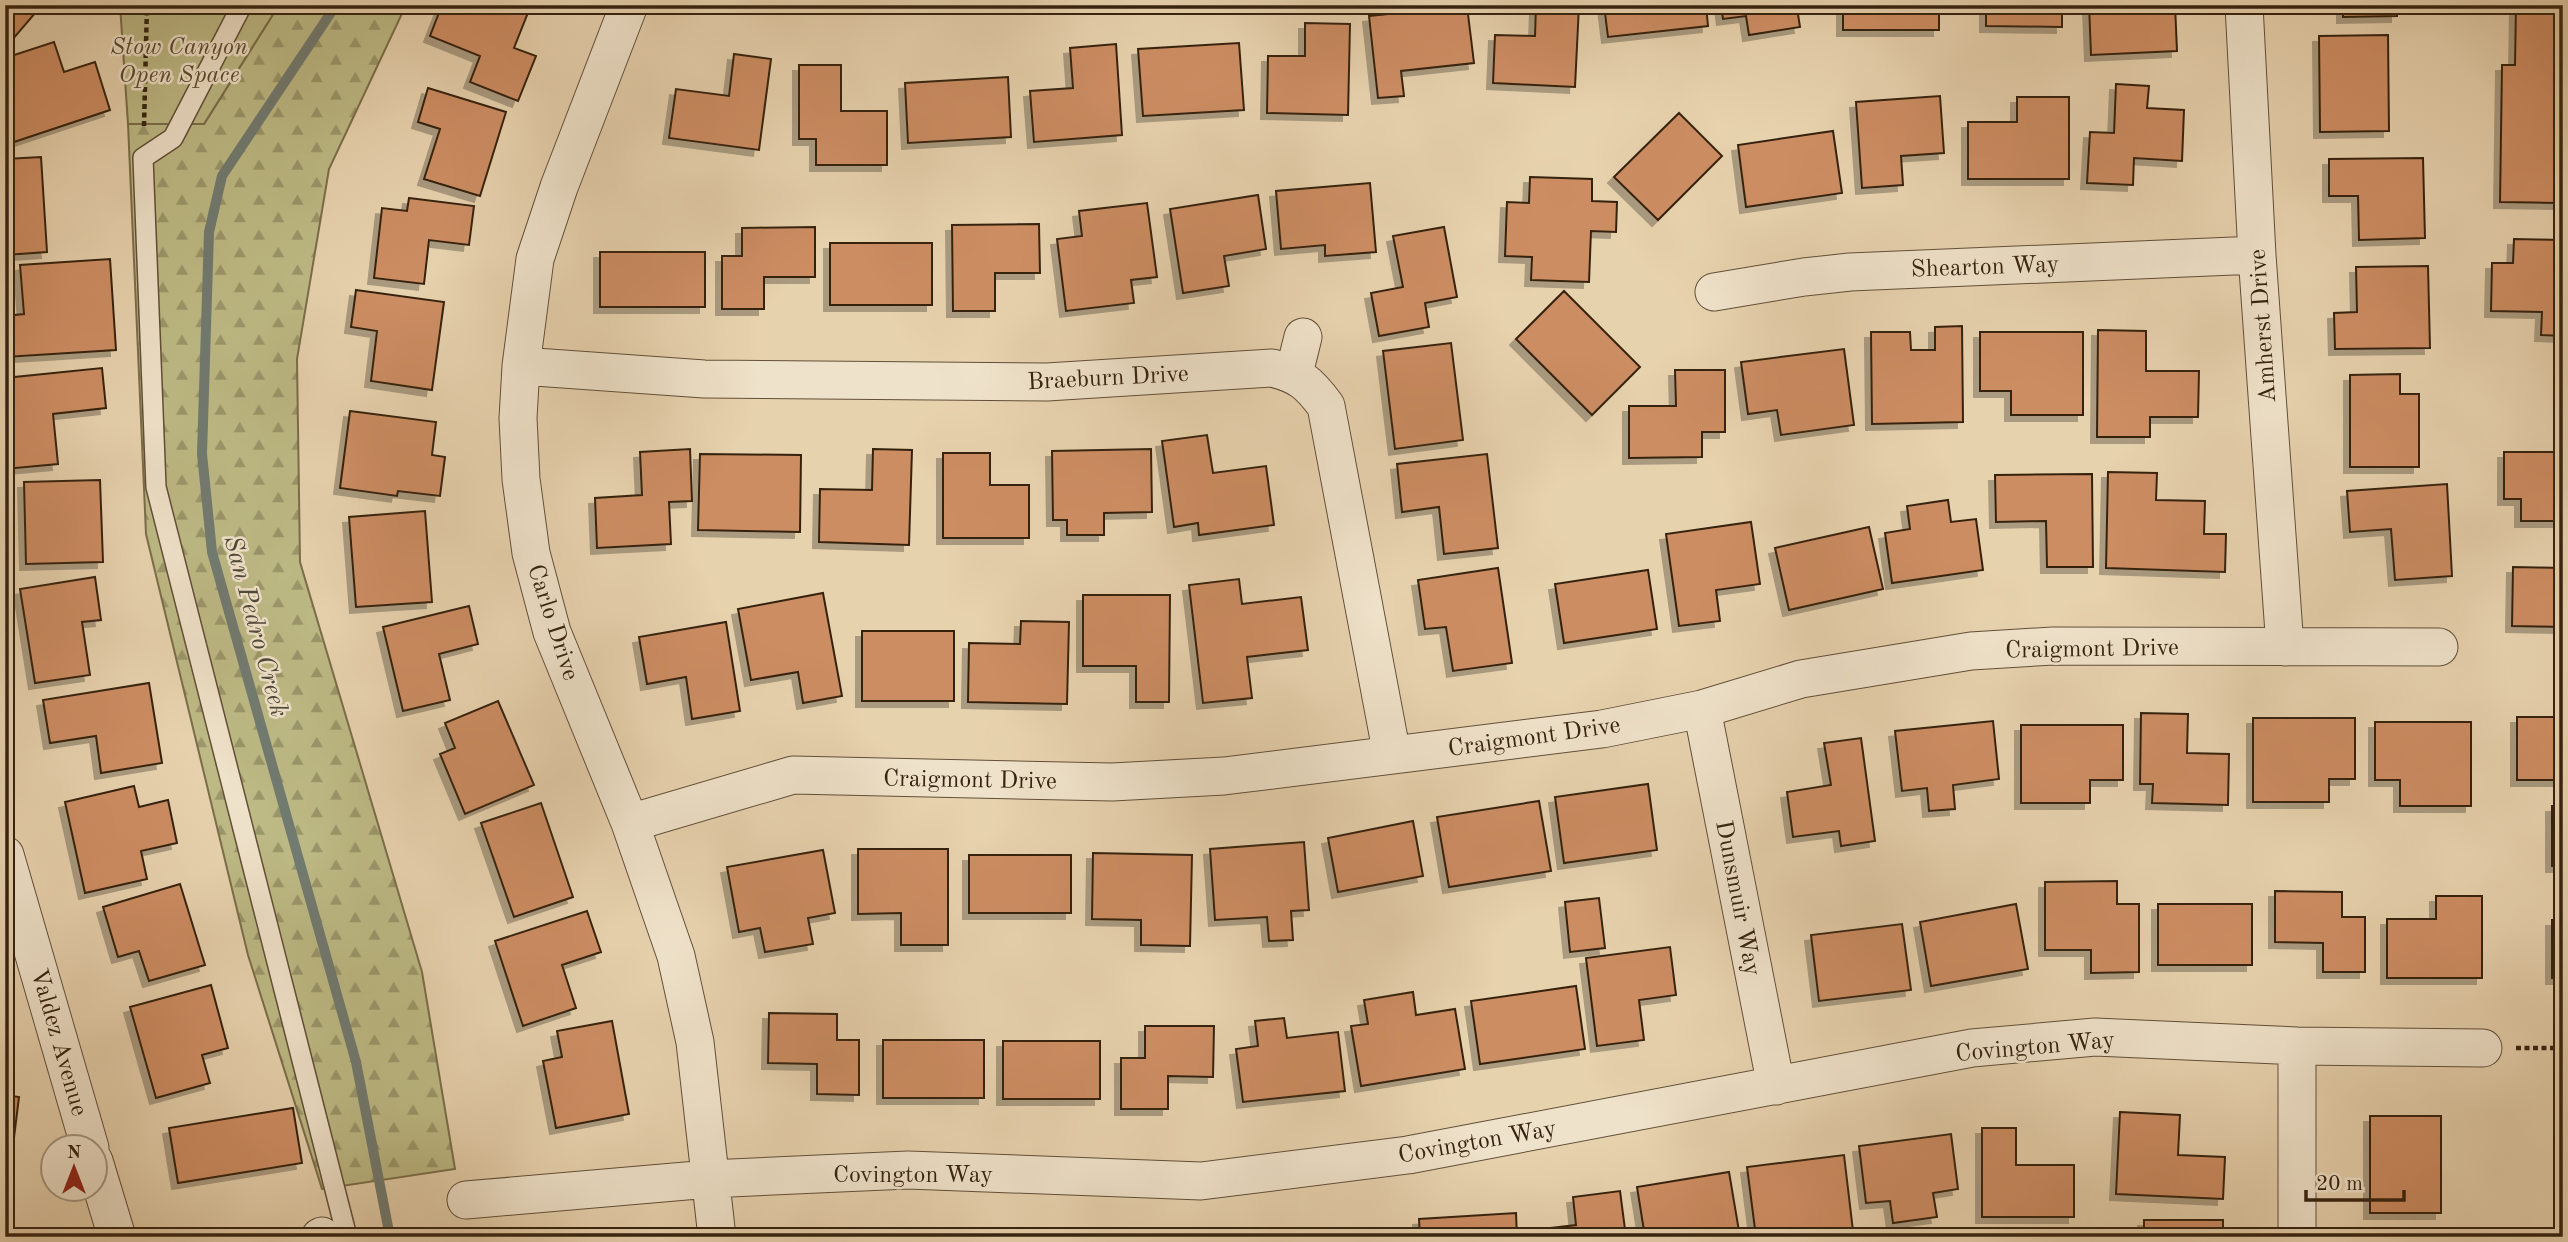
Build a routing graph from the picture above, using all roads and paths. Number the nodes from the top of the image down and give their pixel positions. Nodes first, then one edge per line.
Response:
1 (147, 5) edge
2 (242, 5) edge
3 (629, 5) edge
4 (2244, 5) edge
5 (142, 158) junction
6 (2257, 254) junction
7 (1714, 292) dead end
8 (1303, 337) dead end
9 (521, 366) junction
10 (1294, 373) junction
11 (2285, 647) junction
12 (2439, 647) dead end
13 (1702, 709) junction
14 (1392, 755) junction
15 (630, 823) junction
16 (5, 855) edge
17 (2297, 1046) junction
18 (2483, 1048) joint
19 (2563, 1048) edge
20 (1776, 1086) junction
21 (86, 1134) edge
22 (709, 1179) junction
23 (466, 1200) dead end
24 (107, 1204) edge
25 (117, 1237) edge
26 (321, 1237) edge
27 (718, 1237) edge
28 (2297, 1237) edge

1 - 5 path
2 - 5 lane
3 - 9 street, Carlo Drive
4 - 6 street, Amherst Drive
5 - 26 lane
6 - 7 street, Shearton Way
6 - 11 street, Amherst Drive
8 - 10 street
9 - 10 street, Braeburn Drive
9 - 15 street, Carlo Drive
10 - 14 street
11 - 12 street, Craigmont Drive
11 - 13 street, Craigmont Drive
13 - 14 street, Craigmont Drive
13 - 20 street, Dunsmuir Way
14 - 15 street, Craigmont Drive
15 - 22 street, Carlo Drive
16 - 21 street, Valdez Avenue
17 - 18 street, Covington Way
17 - 20 street, Covington Way
17 - 28 street
18 - 19 path
20 - 22 street, Covington Way
22 - 23 street, Covington Way
22 - 27 street, Carlo Drive
24 - 25 street

